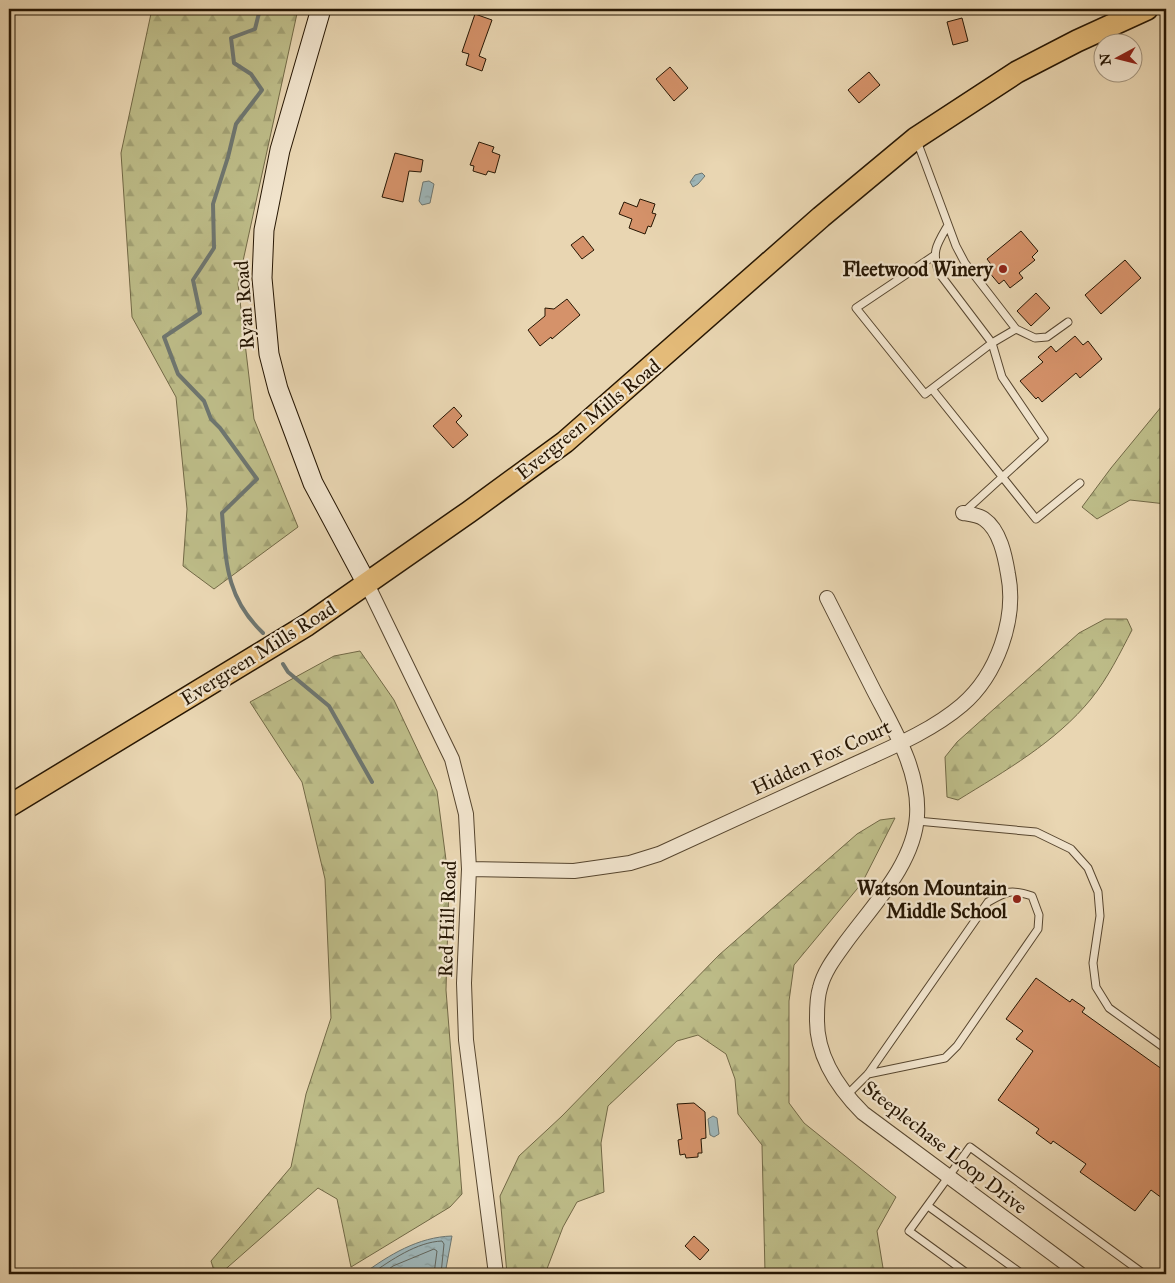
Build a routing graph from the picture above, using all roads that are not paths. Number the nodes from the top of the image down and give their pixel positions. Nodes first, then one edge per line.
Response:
1 (321, 9) edge
2 (1148, 9) edge
3 (916, 138) junction
4 (948, 226) junction
5 (935, 255) junction
6 (1068, 322) dead end
7 (1016, 329) junction
8 (992, 343) junction
9 (932, 388) junction
10 (1001, 477) junction
11 (1080, 483) dead end
12 (963, 513) joint
13 (367, 584) junction
14 (826, 598) dead end
15 (901, 743) junction
16 (9, 806) edge
17 (917, 821) junction
18 (470, 869) junction
19 (1166, 1049) edge
20 (868, 1074) junction
21 (846, 1096) junction
22 (949, 1177) junction
23 (928, 1206) junction
24 (496, 1274) edge
25 (968, 1274) edge
26 (1022, 1274) edge
27 (1080, 1274) edge
28 (1144, 1274) edge

1 - 13 main road, Ryan Road
2 - 3 main road, Evergreen Mills Road
3 - 4 lane
3 - 13 main road, Evergreen Mills Road
4 - 5 lane
4 - 7 lane
5 - 8 lane
5 - 9 lane
6 - 7 lane
7 - 8 lane
8 - 9 lane
8 - 10 lane
9 - 10 lane
10 - 11 lane
10 - 12 lane
12 - 15 street, Hidden Fox Court
13 - 16 main road, Evergreen Mills Road
13 - 18 street, Red Hill Road
14 - 15 street, Steeplechase Loop Drive
15 - 17 street, Steeplechase Loop Drive
15 - 18 street, Hidden Fox Court
17 - 19 lane
17 - 21 street, Steeplechase Loop Drive
18 - 24 street, Red Hill Road
20 - 20 lane
20 - 21 lane
21 - 22 street, Steeplechase Loop Drive
22 - 23 lane
22 - 27 street, Steeplechase Loop Drive
22 - 28 lane
23 - 25 lane
23 - 26 lane

